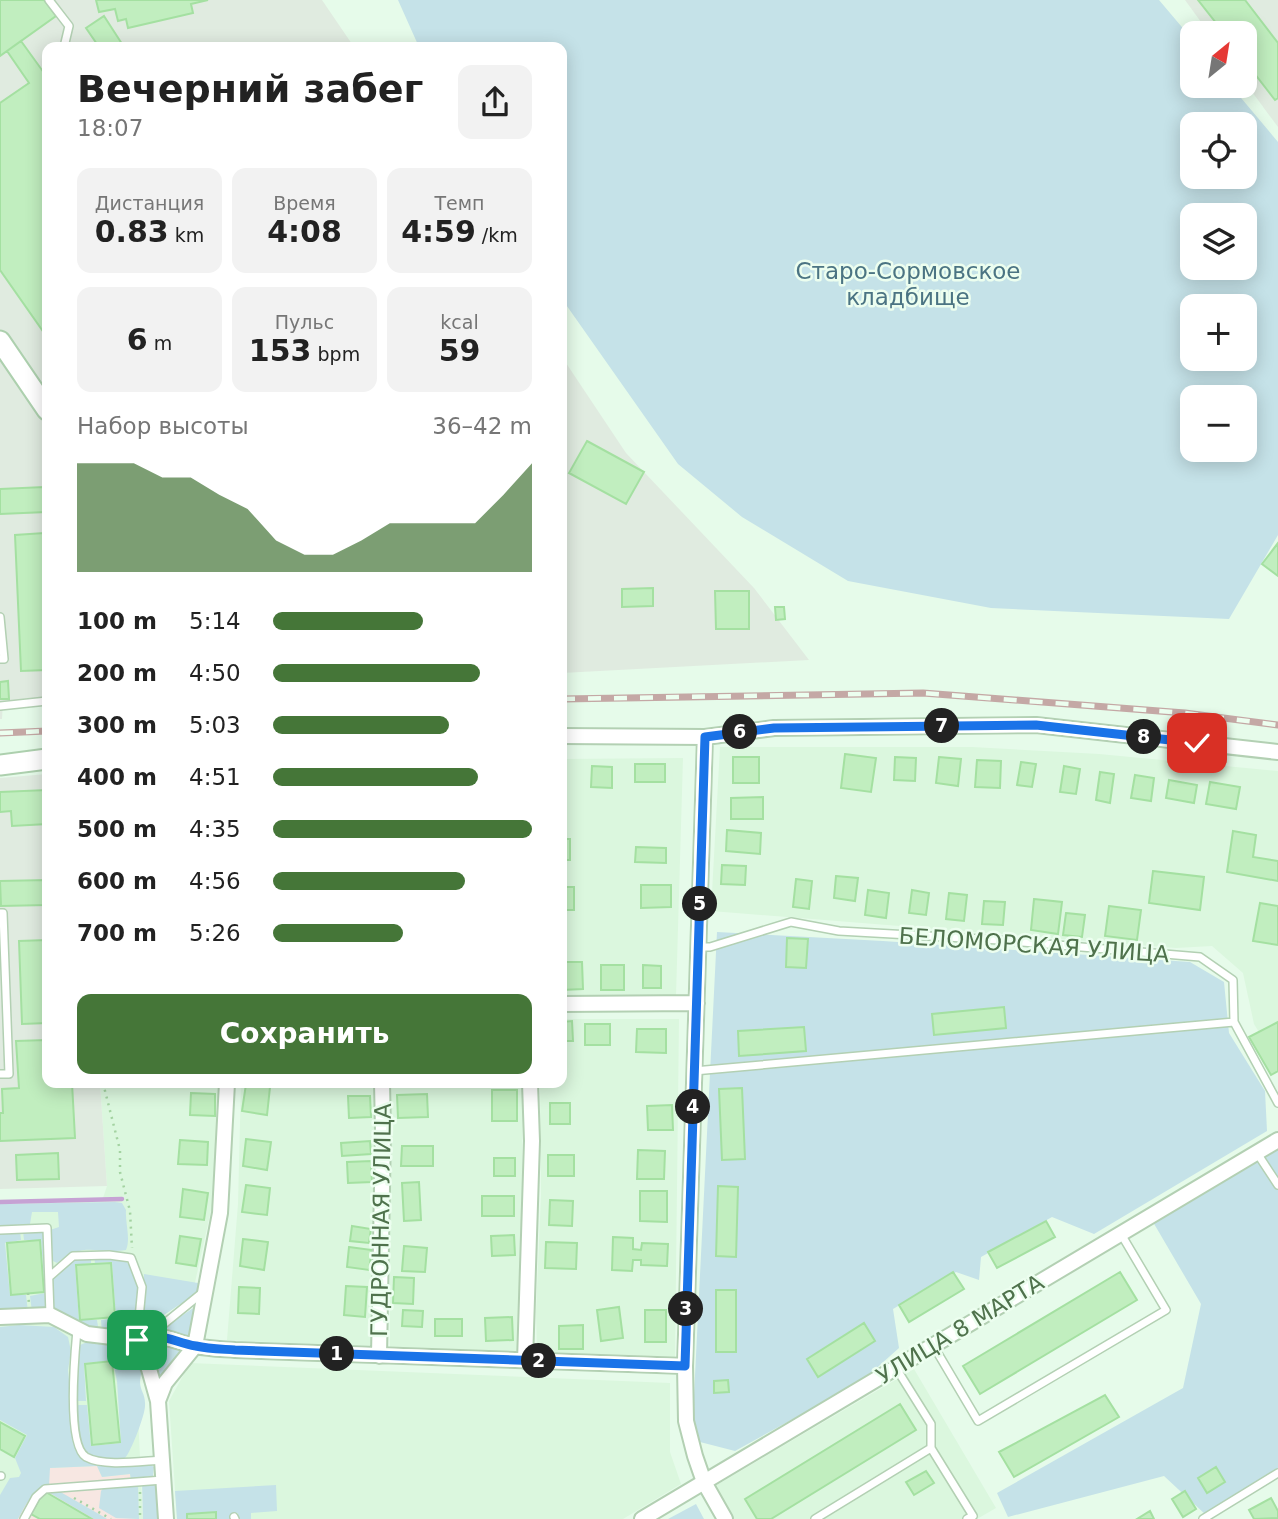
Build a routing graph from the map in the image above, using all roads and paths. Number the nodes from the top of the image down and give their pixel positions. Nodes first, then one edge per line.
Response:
1 (49, 0) edge
2 (65, 42) edge
3 (0, 341) edge
4 (42, 403) edge
5 (0, 617) edge
6 (0, 659) edge
7 (42, 702) edge
8 (0, 706) edge
9 (567, 736) edge
10 (705, 737) junction
11 (1278, 752) edge
12 (42, 760) edge
13 (0, 765) edge
14 (0, 913) edge
15 (698, 947) junction
16 (696, 1003) junction
17 (567, 1004) edge
18 (1234, 1022) junction
19 (694, 1071) junction
20 (0, 1074) edge
21 (104, 1088) edge
22 (227, 1088) edge
23 (382, 1088) edge
24 (530, 1088) edge
25 (1278, 1103) edge
26 (1278, 1140) edge
27 (1257, 1153) junction
28 (1278, 1185) edge
29 (0, 1230) edge
30 (1121, 1234) junction
31 (131, 1258) junction
32 (49, 1277) junction
33 (205, 1289) junction
34 (50, 1315) junction
35 (0, 1317) edge
36 (77, 1330) junction
37 (143, 1338) junction
38 (933, 1345) junction
39 (195, 1346) junction
40 (379, 1356) junction
41 (525, 1361) junction
42 (685, 1366) junction
43 (895, 1368) junction
44 (158, 1401) junction
45 (931, 1448) junction
46 (162, 1460) junction
47 (1278, 1474) edge
48 (163, 1479) junction
49 (140, 1481) junction
50 (704, 1482) junction
51 (56, 1488) junction
52 (24, 1519) edge
53 (111, 1519) edge
54 (140, 1519) edge
55 (166, 1519) edge
56 (642, 1519) edge
57 (724, 1519) edge
58 (815, 1519) edge
59 (967, 1519) edge
60 (1203, 1519) edge

1 - 2 lane
3 - 4 street
5 - 6 lane
7 - 8 lane
9 - 10 street
10 - 11 street
10 - 15 street
12 - 13 street
14 - 20 lane
15 - 16 street
15 - 18 lane, БЕЛОМОРСКАЯ УЛИЦА
16 - 17 street
16 - 19 street
18 - 19 lane
18 - 25 lane, БЕЛОМОРСКАЯ УЛИЦА
19 - 42 street
21 - 31 path
22 - 33 street
23 - 40 street, ГУДРОННАЯ УЛИЦА
24 - 41 street
26 - 27 street, УЛИЦА 8 МАРТА
27 - 28 lane
27 - 30 street, УЛИЦА 8 МАРТА
29 - 32 lane
30 - 38 street, УЛИЦА 8 МАРТА
30 - 38 lane
31 - 32 lane
31 - 37 lane
32 - 34 lane
33 - 37 lane
33 - 39 street
34 - 35 street
34 - 36 street
36 - 37 street
36 - 46 lane
37 - 39 street
37 - 44 street
38 - 43 street, УЛИЦА 8 МАРТА
39 - 40 street
39 - 44 street
40 - 41 street
41 - 42 street
42 - 50 street
43 - 45 lane
43 - 50 street, УЛИЦА 8 МАРТА
44 - 46 street
45 - 58 lane
45 - 59 lane
46 - 48 street
47 - 60 lane
48 - 49 lane
48 - 55 street
49 - 51 lane
49 - 54 path
50 - 56 street, УЛИЦА 8 МАРТА
50 - 57 street
51 - 52 lane
51 - 53 path

